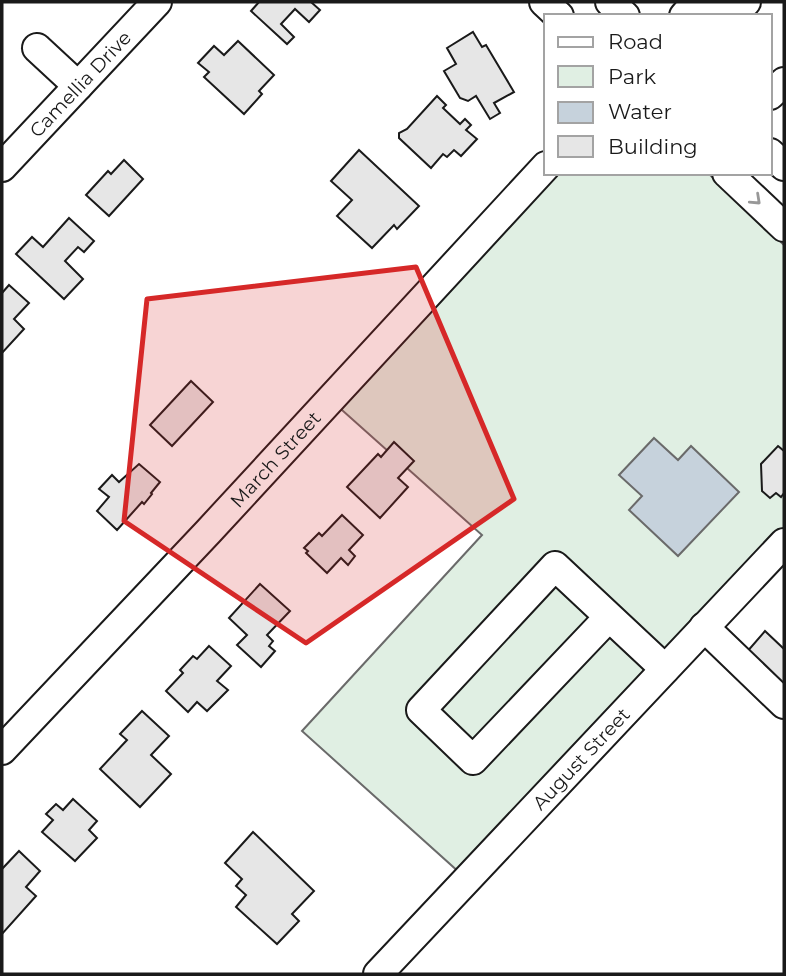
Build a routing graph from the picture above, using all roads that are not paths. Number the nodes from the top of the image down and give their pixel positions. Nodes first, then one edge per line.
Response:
1 (157, 2) edge
2 (544, 2) edge
3 (610, 2) edge
4 (711, 2) edge
5 (746, 2) edge
6 (557, 14) edge
7 (623, 14) edge
8 (37, 48) dead end
9 (78, 86) junction
10 (2, 167) edge
11 (544, 168) edge
12 (729, 175) edge
13 (784, 227) edge
14 (784, 542) edge
15 (609, 617) junction
16 (704, 627) junction
17 (665, 669) junction
18 (784, 704) edge
19 (2, 750) edge
20 (378, 974) edge

1 - 9 street, Camellia Drive
2 - 6 street
3 - 7 street
4 - 5 street
8 - 9 street
9 - 10 street, Camellia Drive
11 - 19 street, March Street
12 -> 13 street
14 - 16 street, August Street
15 - 15 street
15 - 17 street
16 - 17 street, August Street
16 - 18 street
17 - 20 street, August Street

